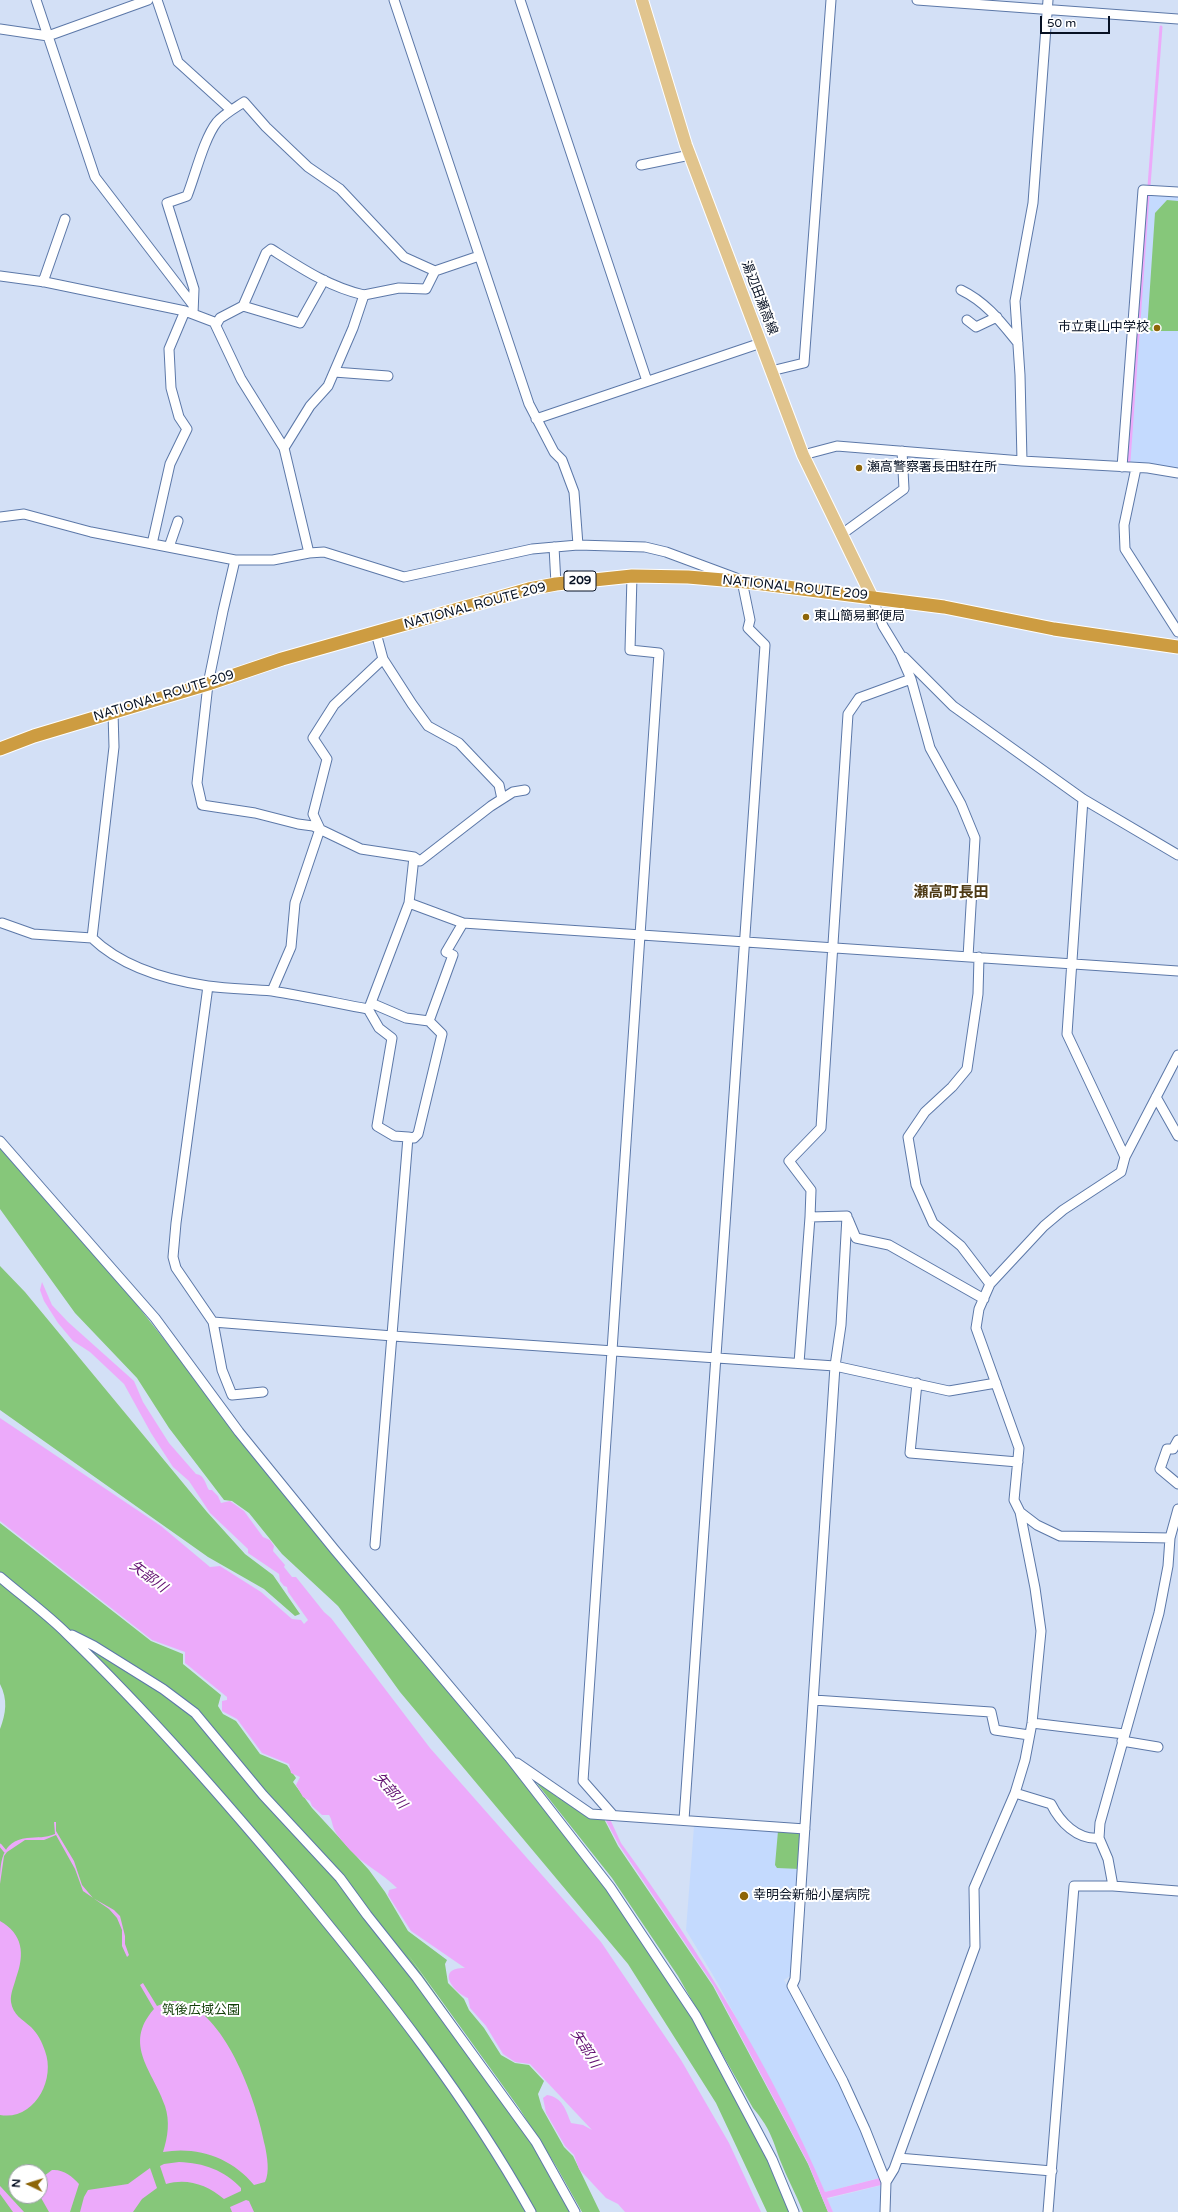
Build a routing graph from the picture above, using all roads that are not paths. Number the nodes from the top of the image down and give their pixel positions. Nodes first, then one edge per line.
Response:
1 (36, 0) edge
2 (148, 0) edge
3 (157, 0) edge
4 (394, 0) edge
5 (520, 0) edge
6 (642, 0) edge
7 (831, 0) edge
8 (917, 0) edge
9 (1048, 5) edge
10 (1178, 19) edge
11 (0, 29) edge
12 (48, 36) junction
13 (231, 110) junction
14 (690, 156) junction
15 (641, 165) dead end
16 (1178, 192) edge
17 (65, 219) dead end
18 (479, 256) junction
19 (435, 271) junction
20 (0, 276) edge
21 (324, 280) junction
22 (43, 282) junction
23 (961, 290) dead end
24 (364, 295) junction
25 (243, 306) junction
26 (191, 310) junction
27 (997, 317) junction
28 (967, 320) dead end
29 (216, 325) junction
30 (761, 343) junction
31 (1018, 343) junction
32 (334, 372) junction
33 (771, 372) junction
34 (388, 376) dead end
35 (647, 381) junction
36 (536, 419) junction
37 (284, 448) junction
38 (902, 451) junction
39 (803, 455) junction
40 (1022, 461) junction
41 (1122, 467) junction
42 (1136, 468) junction
43 (1178, 473) edge
44 (0, 517) edge
45 (178, 521) dead end
46 (842, 534) junction
47 (152, 544) junction
48 (578, 545) junction
49 (169, 547) junction
50 (554, 547) junction
51 (309, 553) junction
52 (235, 560) junction
53 (632, 576) junction
54 (744, 582) junction
55 (556, 584) junction
56 (872, 597) junction
57 (1177, 630) edge
58 (376, 633) junction
59 (1178, 647) edge
60 (900, 654) junction
61 (383, 659) junction
62 (911, 679) junction
63 (208, 684) junction
64 (113, 712) junction
65 (0, 749) edge
66 (525, 790) dead end
67 (502, 799) junction
68 (1083, 799) junction
69 (320, 829) junction
70 (1178, 855) edge
71 (414, 857) junction
72 (409, 903) junction
73 (2, 923) dead end
74 (463, 923) junction
75 (640, 934) junction
76 (92, 938) junction
77 (745, 942) junction
78 (834, 947) junction
79 (968, 957) junction
80 (979, 957) junction
81 (1073, 964) junction
82 (1178, 971) edge
83 (208, 986) junction
84 (272, 992) junction
85 (370, 1006) junction
86 (429, 1021) junction
87 (1178, 1054) edge
88 (1156, 1097) junction
89 (1178, 1136) edge
90 (408, 1137) junction
91 (0, 1141) edge
92 (1125, 1157) junction
93 (847, 1216) junction
94 (810, 1217) junction
95 (990, 1284) junction
96 (984, 1299) junction
97 (213, 1322) junction
98 (392, 1336) junction
99 (612, 1350) junction
100 (716, 1357) junction
101 (799, 1363) junction
102 (835, 1366) junction
103 (917, 1383) junction
104 (996, 1383) junction
105 (263, 1392) dead end
106 (1178, 1440) edge
107 (1018, 1462) junction
108 (1178, 1484) edge
109 (1178, 1509) edge
110 (1020, 1512) junction
111 (1173, 1535) edge
112 (375, 1545) dead end
113 (0, 1577) edge
114 (66, 1632) junction
115 (814, 1700) junction
116 (1032, 1723) junction
117 (1029, 1735) junction
118 (1123, 1737) junction
119 (1158, 1747) dead end
120 (509, 1757) junction
121 (1015, 1793) junction
122 (612, 1814) junction
123 (684, 1820) junction
124 (805, 1830) junction
125 (1099, 1838) junction
126 (1113, 1886) junction
127 (1178, 1891) edge
128 (898, 2158) junction
129 (1052, 2171) junction
130 (886, 2182) junction
131 (531, 2212) edge
132 (575, 2212) edge
133 (794, 2212) edge
134 (885, 2212) edge
135 (1048, 2212) edge

1 - 12 street
2 - 12 street
3 - 13 street
4 - 18 street
5 - 35 street
6 - 14 main road, 湯辺田瀬高線
7 - 33 street
8 - 9 street
9 - 10 street
9 - 31 street
11 - 12 street
12 - 26 street
13 - 19 street
13 - 26 street
14 - 15 street
14 - 30 main road, 湯辺田瀬高線
16 - 41 street
17 - 22 street
18 - 19 street
18 - 36 street
19 - 24 street
20 - 22 street
21 - 24 street
21 - 25 street
21 - 25 street
22 - 26 street
23 - 27 street
24 - 32 street
25 - 29 street
26 - 29 street
26 - 47 street
27 - 28 street
27 - 31 street
29 - 37 street
30 - 33 main road, 湯辺田瀬高線
30 - 35 street
31 - 40 street
32 - 34 street
32 - 37 street
33 - 39 main road, 湯辺田瀬高線
35 - 36 street
36 - 48 street
37 - 51 street
38 - 39 street
38 - 40 street
38 - 46 street
39 - 46 main road, 湯辺田瀬高線
40 - 41 street
41 - 42 street
42 - 43 street
42 - 57 street
44 - 47 street
45 - 49 street
46 - 56 main road, 湯辺田瀬高線
47 - 49 street
48 - 50 street
48 - 54 street
49 - 52 street
50 - 51 street
50 - 55 street
51 - 52 street
52 - 63 street
53 - 54 highway, NATIONAL ROUTE 209 / 209
53 - 55 highway, NATIONAL ROUTE 209 / 209
53 - 75 street
54 - 56 highway, NATIONAL ROUTE 209 / 209
54 - 77 street
55 - 58 highway, NATIONAL ROUTE 209 / 209
56 - 59 highway, NATIONAL ROUTE 209 / 209
56 - 60 street
58 - 61 street
58 - 63 highway, NATIONAL ROUTE 209 / 209
60 - 62 street
60 - 68 street
61 - 67 street
61 - 69 street
62 - 78 street
62 - 79 street
63 - 64 highway, NATIONAL ROUTE 209 / 209
63 - 69 street
64 - 65 highway, NATIONAL ROUTE 209 / 209
64 - 76 street
66 - 67 street
67 - 71 street
68 - 70 street
68 - 81 street
69 - 71 street
69 - 84 street
71 - 72 street
72 - 74 street
72 - 85 street
73 - 76 street
74 - 75 street
74 - 86 street
75 - 77 street
75 - 99 street
76 - 83 street
77 - 78 street
77 - 100 street
78 - 79 street
78 - 94 street
79 - 80 street
80 - 81 street
80 - 95 street
81 - 82 street
81 - 92 street
83 - 84 street
83 - 97 street
84 - 85 street
85 - 86 street
85 - 90 street
86 - 90 street
87 - 88 street
88 - 89 street
88 - 92 street
90 - 98 street
91 - 120 street
92 - 95 street
93 - 94 street
93 - 96 street
93 - 102 street
94 - 101 street
95 - 96 street
96 - 104 street
97 - 98 street
97 - 105 street
98 - 99 street
98 - 112 street
99 - 100 street
99 - 122 street
100 - 101 street
100 - 123 street
101 - 102 street
102 - 103 street
102 - 115 street
103 - 104 street
103 - 107 street
104 - 107 street
106 - 108 street
107 - 110 street
109 - 111 street
110 - 111 street
110 - 116 street
111 - 118 street
113 - 114 street
114 - 131 street
114 - 132 street
115 - 117 street
115 - 124 street
116 - 117 street
116 - 118 street
117 - 121 street
118 - 119 street
118 - 125 street
120 - 122 street
120 - 133 street
121 - 125 street
121 - 128 street
122 - 123 street
123 - 124 street
124 - 130 street
125 - 126 street
126 - 127 street
126 - 129 street
128 - 129 street
128 - 130 street
129 - 135 street
130 - 134 street

